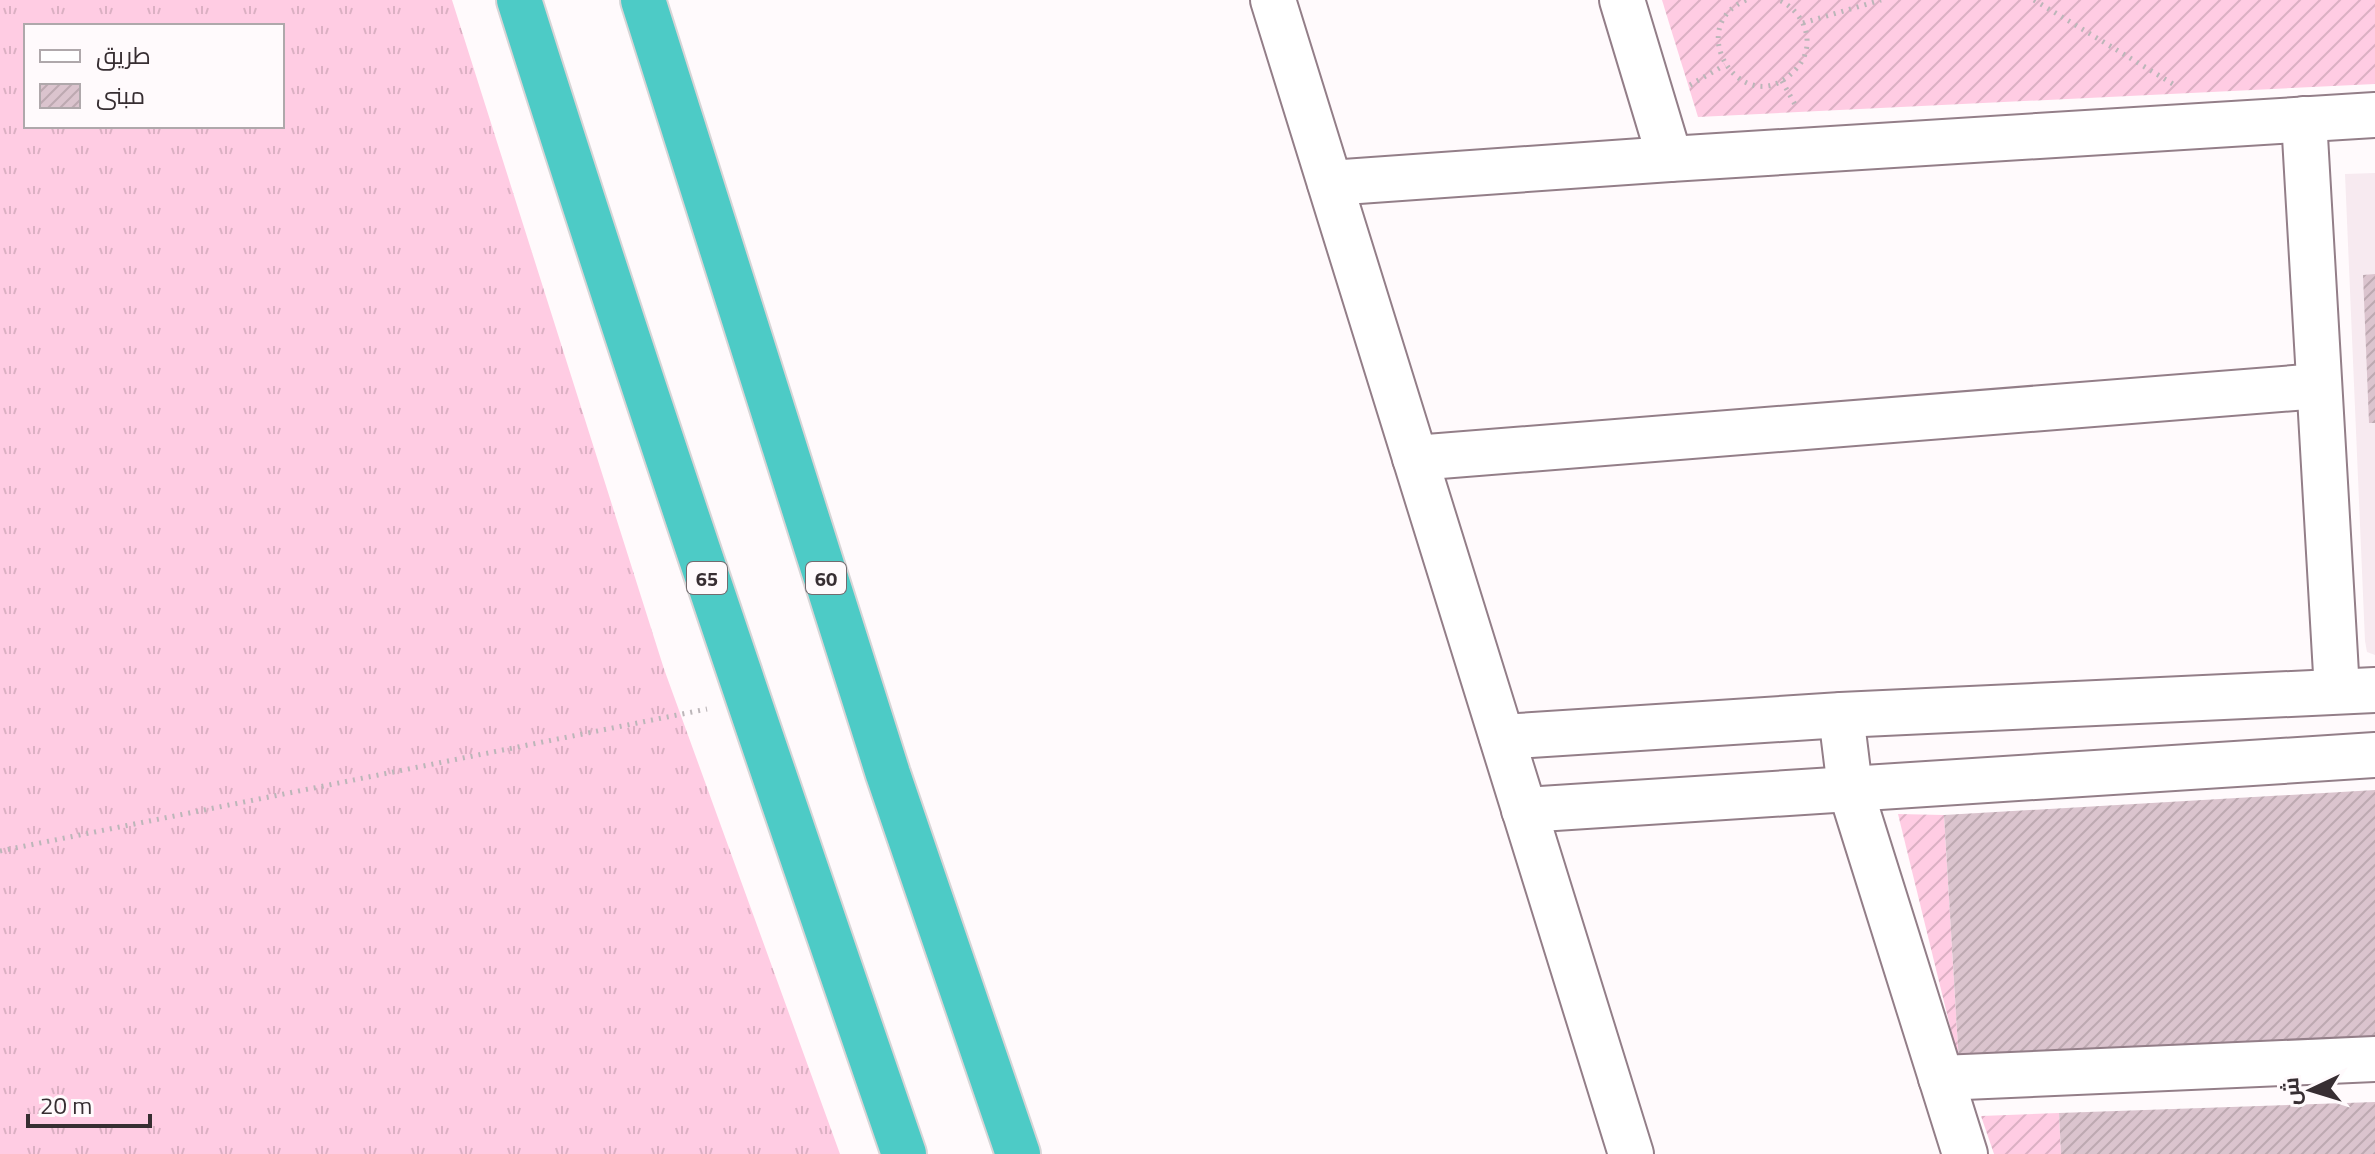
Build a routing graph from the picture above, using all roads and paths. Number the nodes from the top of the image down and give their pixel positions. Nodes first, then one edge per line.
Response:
1 (519, 0) edge
2 (643, 0) edge
3 (1273, 0) edge
4 (1622, 0) edge
5 (1779, 0) edge
6 (1881, 0) edge
7 (2034, 0) edge
8 (1742, 1) edge
9 (1803, 23) junction
10 (2184, 90) dead end
11 (2375, 115) edge
12 (2304, 119) junction
13 (1670, 159) junction
14 (1330, 183) junction
15 (2319, 386) junction
16 (1415, 458) junction
17 (2356, 690) edge
18 (748, 701) junction
19 (1841, 715) junction
20 (1502, 737) junction
21 (2375, 755) edge
22 (1850, 788) junction
23 (1524, 810) junction
24 (0, 851) edge
25 (2375, 1059) edge
26 (1941, 1078) junction
27 (904, 1154) edge
28 (1018, 1154) edge
29 (1631, 1154) edge
30 (1965, 1154) edge

1 - 18 highway, 65
2 - 28 highway, 60
3 - 14 street
4 - 13 street
5 - 9 path
6 - 9 path
7 - 10 path
8 - 9 path
11 - 12 street
12 - 13 street
12 - 15 street
13 - 14 street
14 - 16 street
15 - 16 street
15 - 17 street
16 - 20 street
17 - 19 street
18 - 24 path
18 - 27 highway, 65
19 - 20 street
19 - 22 street
20 - 23 street
21 - 22 street
22 - 23 street
22 - 26 street
23 - 29 street
25 - 26 street
26 - 30 street

